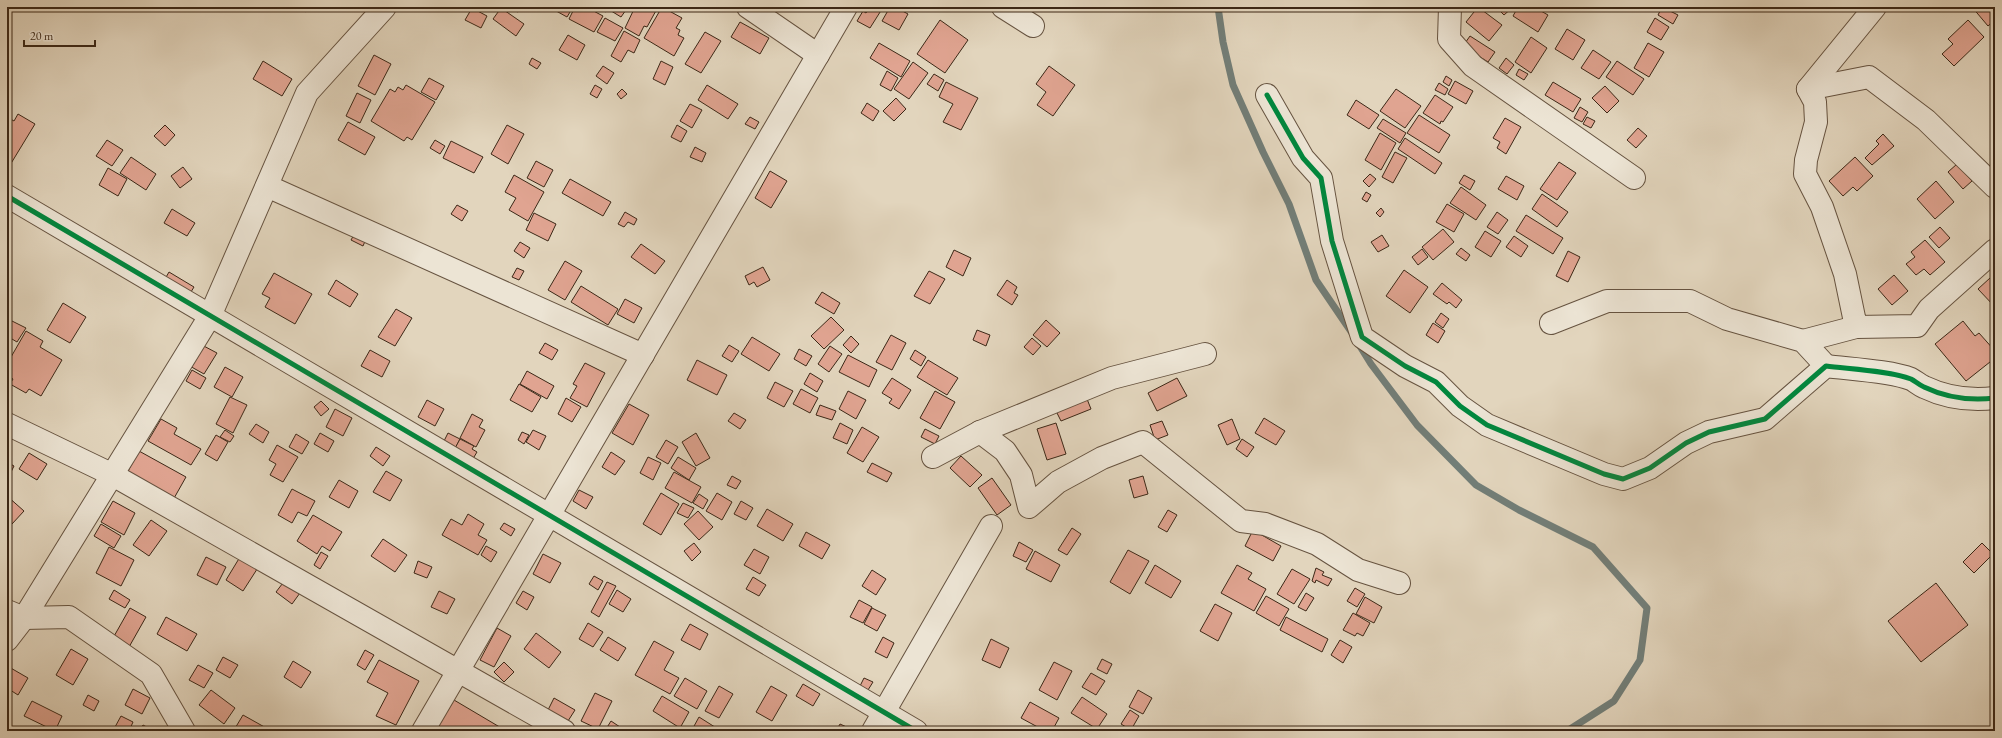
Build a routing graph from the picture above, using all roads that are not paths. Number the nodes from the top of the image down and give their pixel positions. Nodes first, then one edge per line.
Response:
1 (386, 7) edge
2 (748, 7) edge
3 (846, 7) edge
4 (1003, 7) edge
5 (1450, 7) edge
6 (1875, 7) edge
7 (1033, 26) dead end
8 (818, 55) junction
9 (1808, 89) junction
10 (1267, 95) dead end
11 (1634, 178) dead end
12 (267, 186) junction
13 (1995, 187) edge
14 (7, 196) edge
15 (1995, 250) edge
16 (210, 316) junction
17 (1552, 323) dead end
18 (1856, 327) junction
19 (1803, 341) junction
20 (1205, 354) dead end
21 (643, 355) junction
22 (1826, 366) junction
23 (1995, 398) edge
24 (7, 424) edge
25 (980, 432) junction
26 (933, 457) dead end
27 (111, 474) junction
28 (550, 516) junction
29 (991, 526) dead end
30 (1400, 583) dead end
31 (15, 615) edge
32 (7, 640) edge
33 (458, 671) junction
34 (884, 712) junction
35 (184, 731) edge
36 (423, 731) edge
37 (564, 731) edge
38 (873, 731) edge
39 (916, 731) edge

1 - 12 street
2 - 8 street
3 - 8 street
4 - 7 street
5 - 11 street
6 - 9 street
8 - 21 street
9 - 13 street
9 - 18 street
10 - 22 street
12 - 16 street
12 - 21 street
14 - 16 street
15 - 18 street
16 - 27 street
16 - 28 street
17 - 19 street
18 - 19 street
19 - 22 street
20 - 25 street
21 - 28 street
22 - 23 street
24 - 27 street
25 - 26 street
25 - 30 street
27 - 31 street
27 - 33 street
28 - 33 street
28 - 34 street
29 - 34 street
31 - 32 street
31 - 35 street
33 - 36 street
33 - 37 street
34 - 38 street
34 - 39 street

